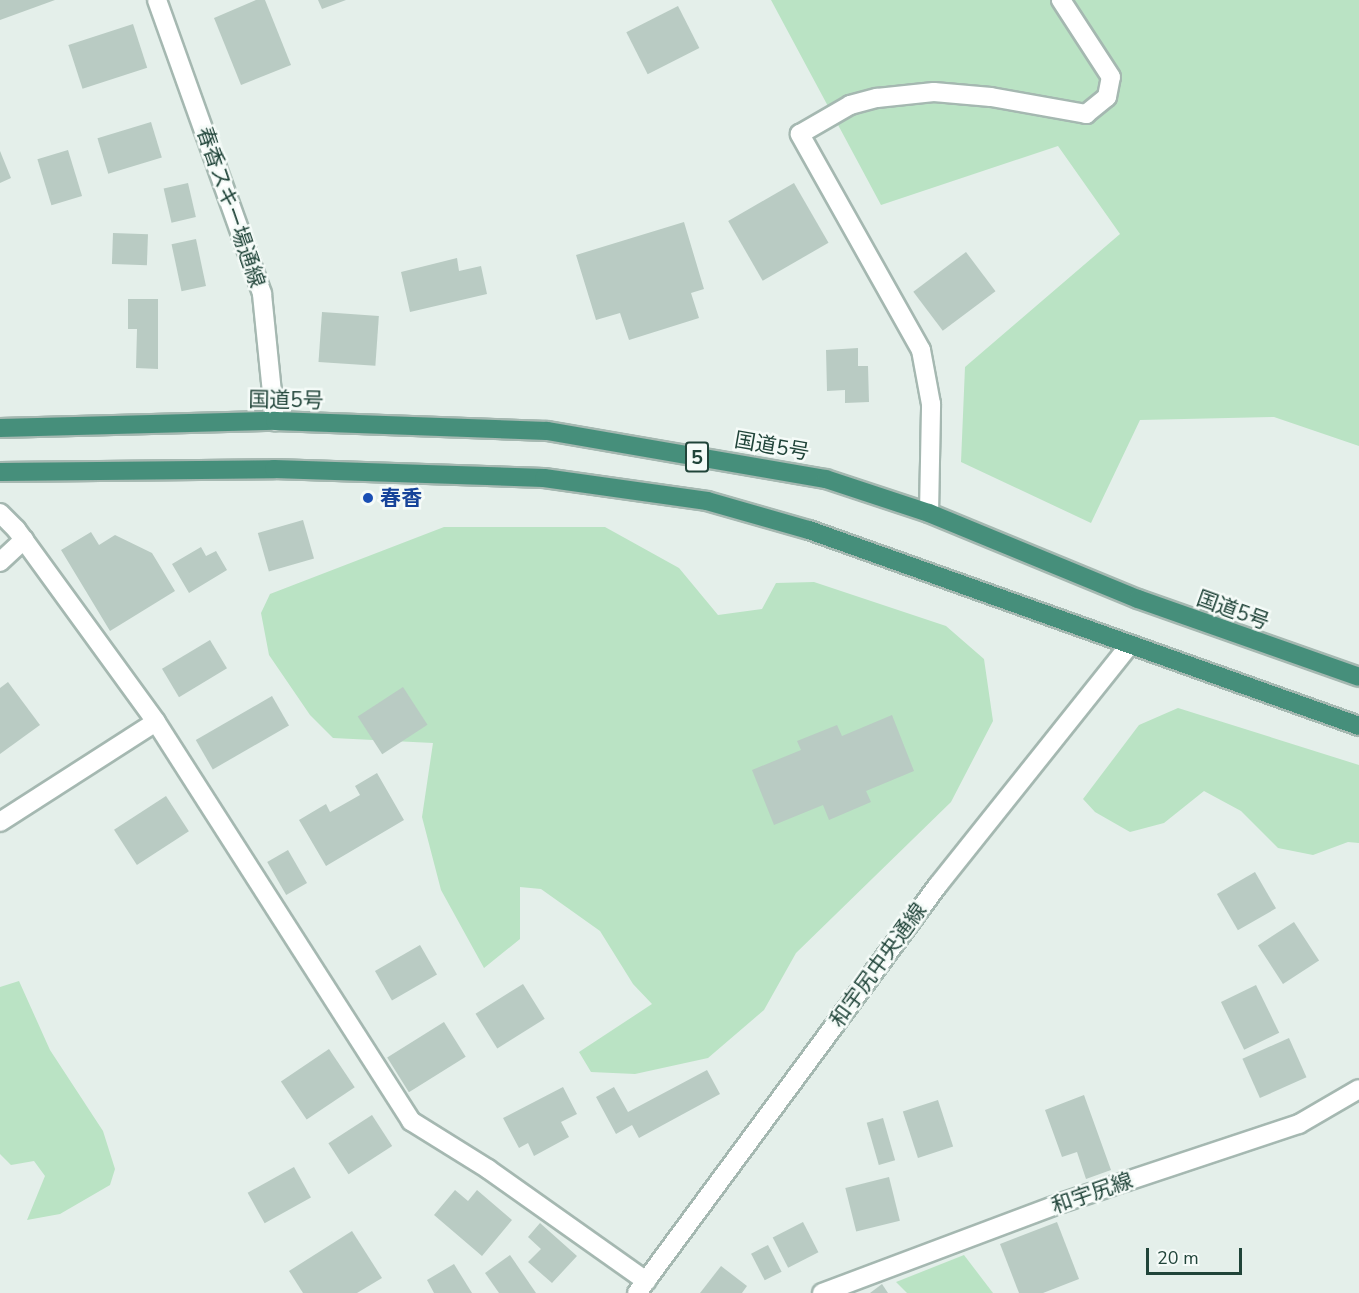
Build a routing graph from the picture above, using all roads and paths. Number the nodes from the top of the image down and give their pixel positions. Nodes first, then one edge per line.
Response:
1 (157, 0) edge
2 (1061, 0) edge
3 (275, 421) junction
4 (0, 428) edge
5 (0, 472) edge
6 (0, 513) edge
7 (928, 513) junction
8 (24, 540) junction
9 (0, 562) edge
10 (1129, 646) junction
11 (1359, 677) edge
12 (156, 722) junction
13 (1359, 726) edge
14 (0, 822) edge
15 (1359, 1089) edge
16 (641, 1287) edge
17 (822, 1293) edge

1 - 3 street, 春香スキー場通線
2 - 7 street
3 - 4 highway, 国道5号 / 5
3 - 7 highway, 国道5号 / 5
5 - 10 highway, 5
6 - 8 street
7 - 11 highway, 国道5号 / 5
8 - 9 street
8 - 12 street
10 - 13 highway, 5
10 - 16 street, 和宇尻中央通線
12 - 14 street
12 - 16 street
15 - 17 street, 和宇尻線

